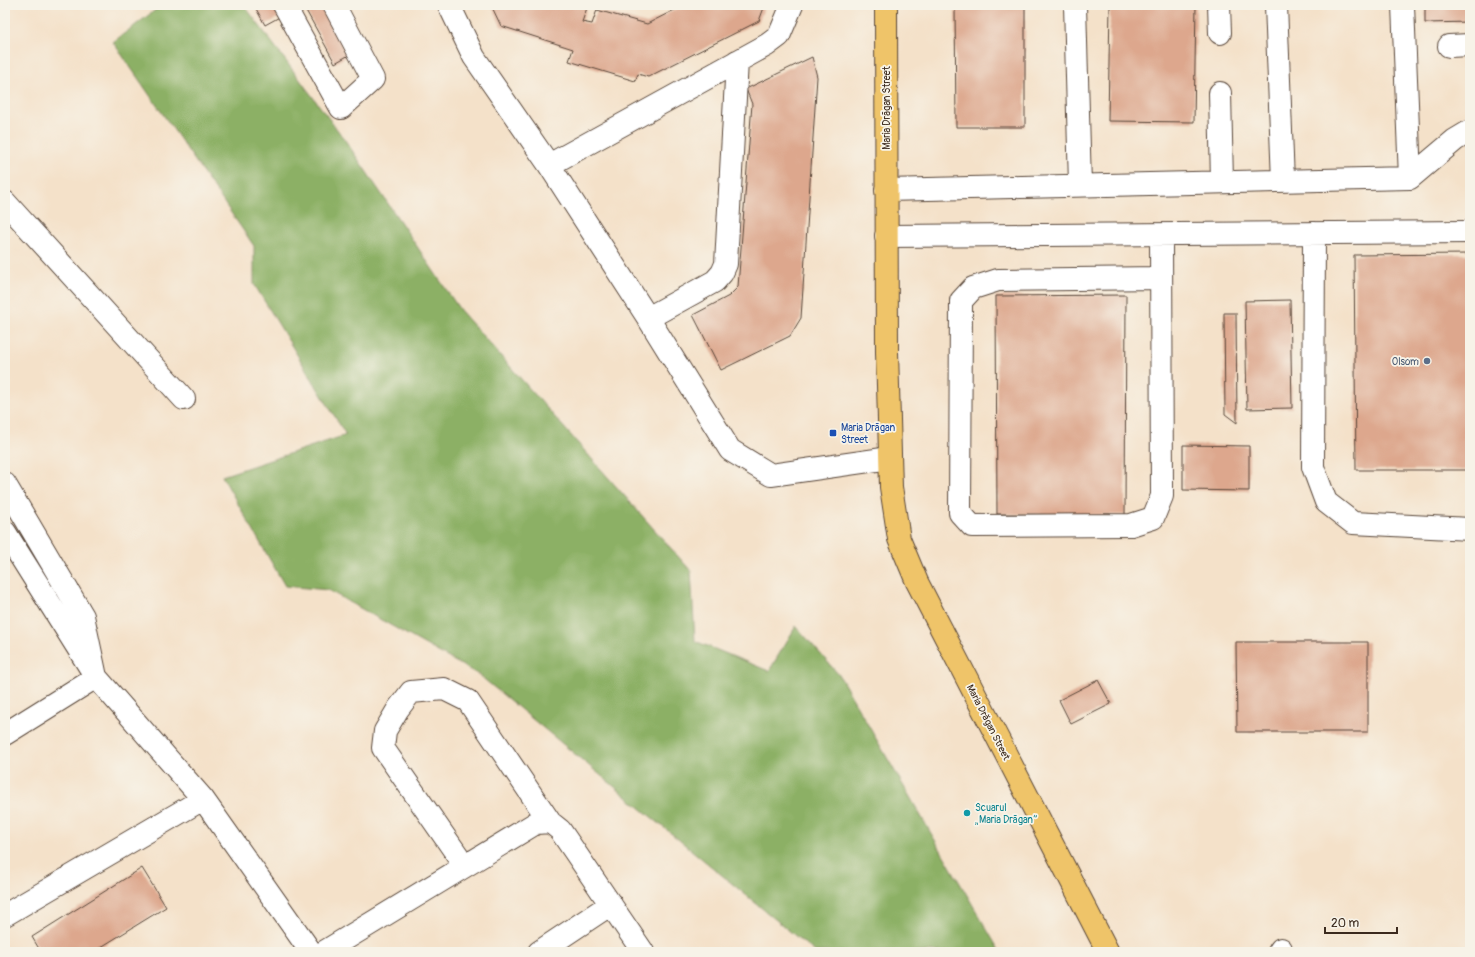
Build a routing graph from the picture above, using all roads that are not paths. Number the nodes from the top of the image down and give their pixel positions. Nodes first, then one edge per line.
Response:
1 (284, 5) edge
2 (334, 5) edge
3 (449, 5) edge
4 (792, 5) edge
5 (886, 5) edge
6 (1076, 5) edge
7 (1219, 5) edge
8 (1276, 5) edge
9 (1403, 5) edge
10 (1220, 33) dead end
11 (737, 61) junction
12 (1220, 92) dead end
13 (1470, 131) edge
14 (549, 165) junction
15 (1410, 178) junction
16 (1283, 181) junction
17 (1222, 182) junction
18 (1080, 186) junction
19 (886, 190) junction
20 (5, 202) edge
21 (1470, 232) edge
22 (1314, 234) junction
23 (1161, 235) junction
24 (886, 236) junction
25 (1160, 278) junction
26 (648, 318) junction
27 (184, 399) dead end
28 (890, 458) junction
29 (5, 484) edge
30 (1470, 529) edge
31 (5, 532) edge
32 (96, 677) junction
33 (5, 734) edge
34 (203, 800) junction
35 (550, 822) junction
36 (465, 866) junction
37 (611, 904) junction
38 (5, 915) edge
39 (312, 952) edge
40 (324, 952) edge
41 (539, 952) edge
42 (643, 952) edge
43 (1108, 952) edge

1 - 2 lane
3 - 14 lane
4 - 11 lane
5 - 19 main road, Maria Drăgan Street
6 - 18 lane
7 - 10 lane
8 - 16 lane
9 - 15 lane
11 - 14 lane
11 - 26 lane
12 - 17 lane
13 - 15 lane
14 - 26 lane
15 - 16 lane
16 - 17 lane
17 - 18 lane
18 - 19 lane
19 - 24 main road, Maria Drăgan Street
20 - 27 lane
21 - 22 lane
22 - 23 lane
22 - 30 lane
23 - 24 lane
23 - 25 lane
24 - 28 main road, Maria Drăgan Street
25 - 25 lane
26 - 28 lane
28 - 43 main road, Maria Drăgan Street
29 - 32 lane
31 - 32 lane
32 - 33 lane
32 - 34 lane
34 - 38 lane
34 - 39 lane
35 - 36 lane
35 - 36 lane
35 - 37 lane
36 - 40 lane
37 - 41 lane
37 - 42 lane

